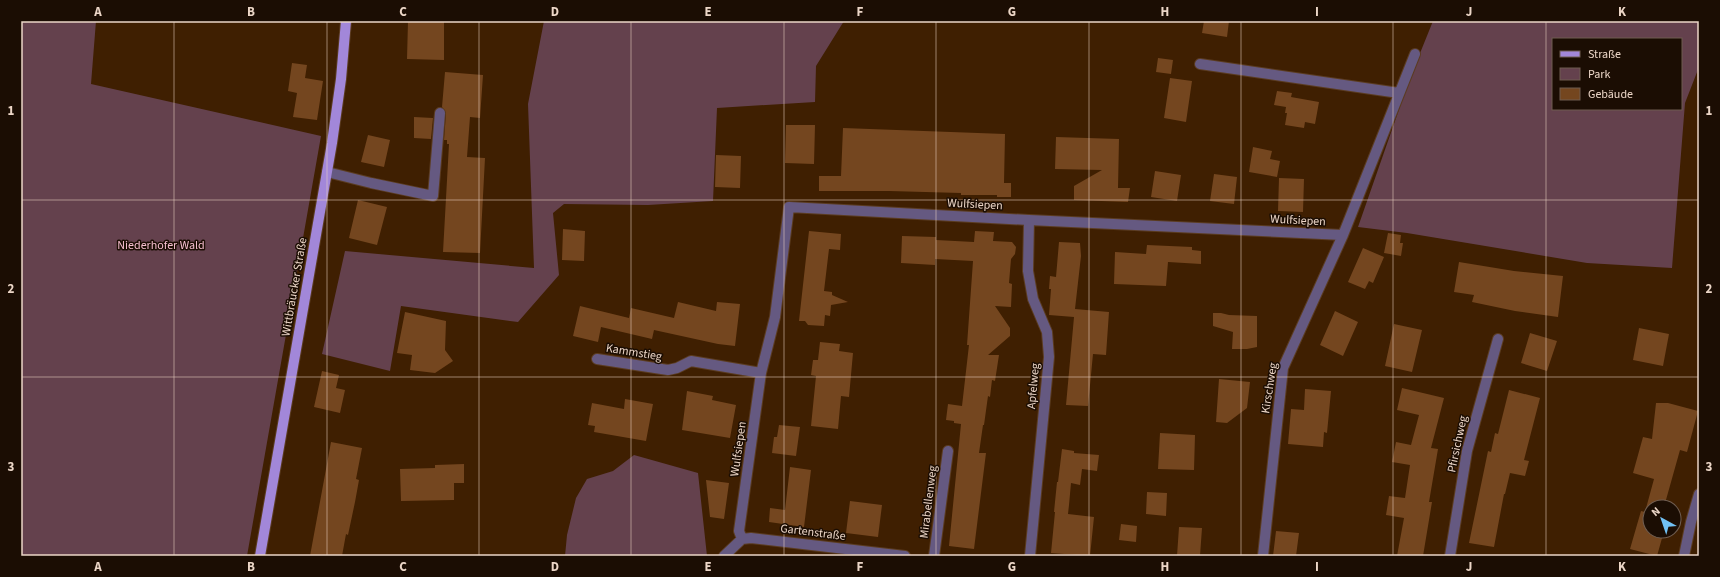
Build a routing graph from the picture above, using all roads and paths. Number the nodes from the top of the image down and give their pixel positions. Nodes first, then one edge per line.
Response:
1 (346, 21) edge
2 (1415, 54) dead end
3 (1200, 64) dead end
4 (1399, 93) junction
5 (440, 114) dead end
6 (327, 172) junction
7 (1029, 220) junction
8 (1343, 235) junction
9 (1498, 340) dead end
10 (597, 359) dead end
11 (761, 373) junction
12 (948, 451) dead end
13 (1699, 494) edge
14 (742, 539) junction
15 (826, 552) edge
16 (260, 556) edge
17 (724, 556) edge
18 (905, 556) edge
19 (934, 556) edge
20 (1030, 556) edge
21 (1264, 556) edge
22 (1450, 556) edge
23 (1684, 556) edge

1 - 6 main road, Wittbräucker Straße
2 - 4 street
3 - 4 street
4 - 8 street
5 - 6 street
6 - 16 main road, Wittbräucker Straße
7 - 8 street, Wulfsiepen
7 - 11 street, Wulfsiepen
7 - 20 street, Apfelweg
8 - 21 street, Kirschweg
9 - 22 street, Pfirsichweg
10 - 11 street, Kammstieg
11 - 14 street, Wulfsiepen
12 - 19 street, Mirabellenweg
13 - 23 street
14 - 15 street, Gartenstraße
14 - 17 street
15 - 18 street, Gartenstraße

